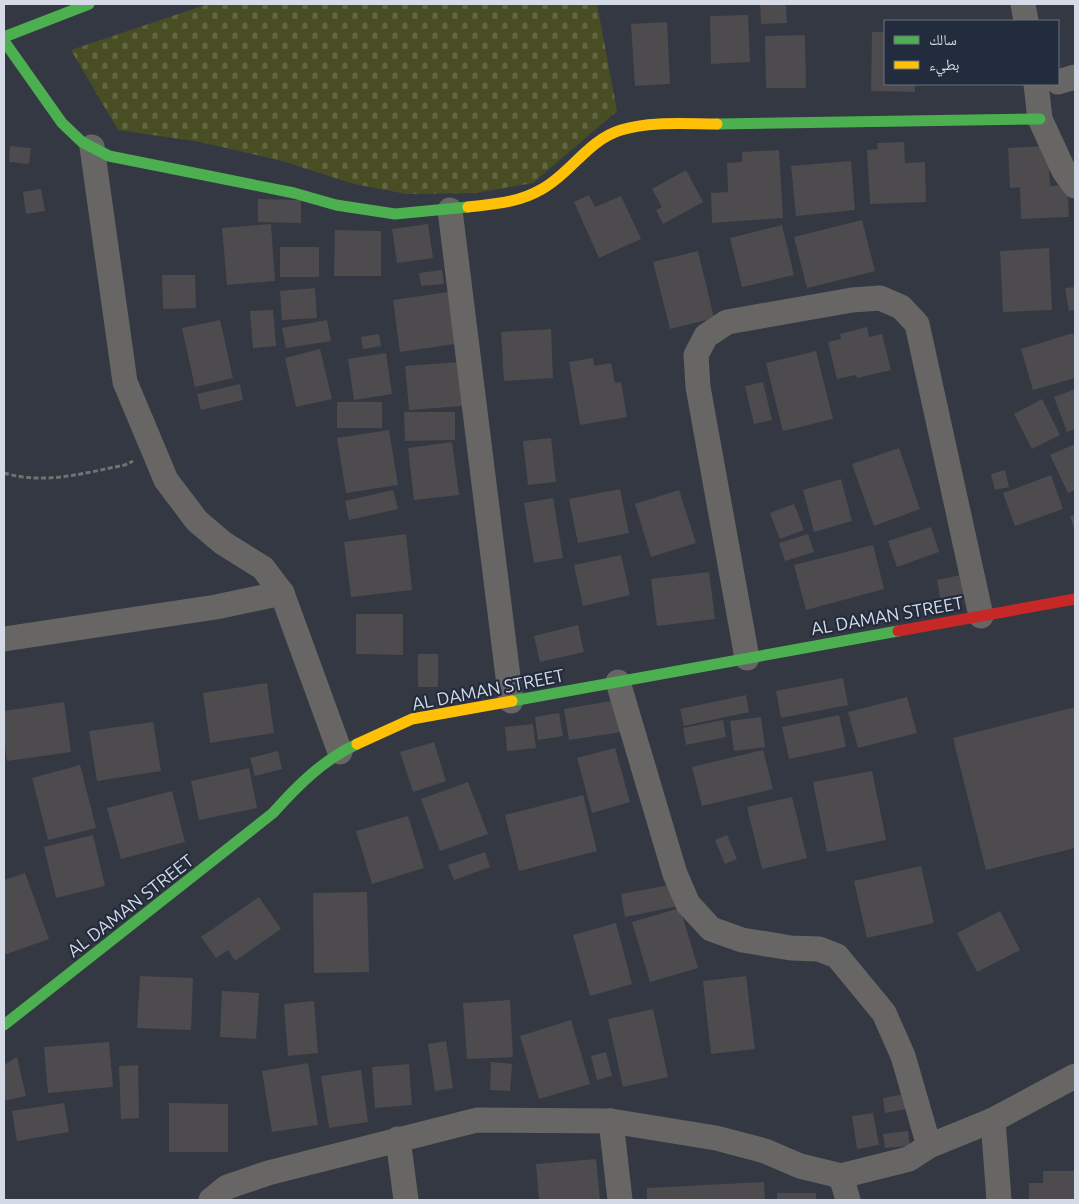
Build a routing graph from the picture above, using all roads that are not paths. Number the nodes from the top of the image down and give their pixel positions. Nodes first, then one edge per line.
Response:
1 (89, 4) edge
2 (1023, 4) edge
3 (1026, 20) edge
4 (4, 39) edge
5 (1075, 77) edge
6 (1059, 81) edge
7 (1045, 85) edge
8 (1040, 119) junction
9 (92, 147) junction
10 (1075, 186) edge
11 (450, 210) junction
12 (282, 593) junction
13 (1075, 599) edge
14 (981, 616) junction
15 (4, 639) edge
16 (747, 658) junction
17 (618, 682) junction
18 (511, 701) junction
19 (340, 752) junction
20 (4, 1025) edge
21 (1075, 1076) edge
22 (992, 1120) junction
23 (611, 1121) junction
24 (398, 1139) junction
25 (928, 1146) junction
26 (841, 1176) junction
27 (211, 1200) edge
28 (406, 1200) edge
29 (620, 1200) edge
30 (848, 1200) edge
31 (999, 1200) edge

1 - 4 street
2 - 3 street
4 - 9 street
5 - 6 street
7 - 8 street
8 - 10 street
8 - 11 street
9 - 11 street
9 - 12 street
11 - 18 street
12 - 15 street
12 - 19 street
13 - 14 street, AL DAMAN STREET
14 - 16 street, AL DAMAN STREET
14 - 16 street
16 - 17 street, AL DAMAN STREET
17 - 18 street, AL DAMAN STREET
17 - 25 street
18 - 19 street, AL DAMAN STREET
19 - 20 street, AL DAMAN STREET
21 - 22 street
22 - 25 street
22 - 31 street
23 - 24 street
23 - 26 street
23 - 29 street
24 - 27 street
24 - 28 street
25 - 26 street
26 - 30 street

